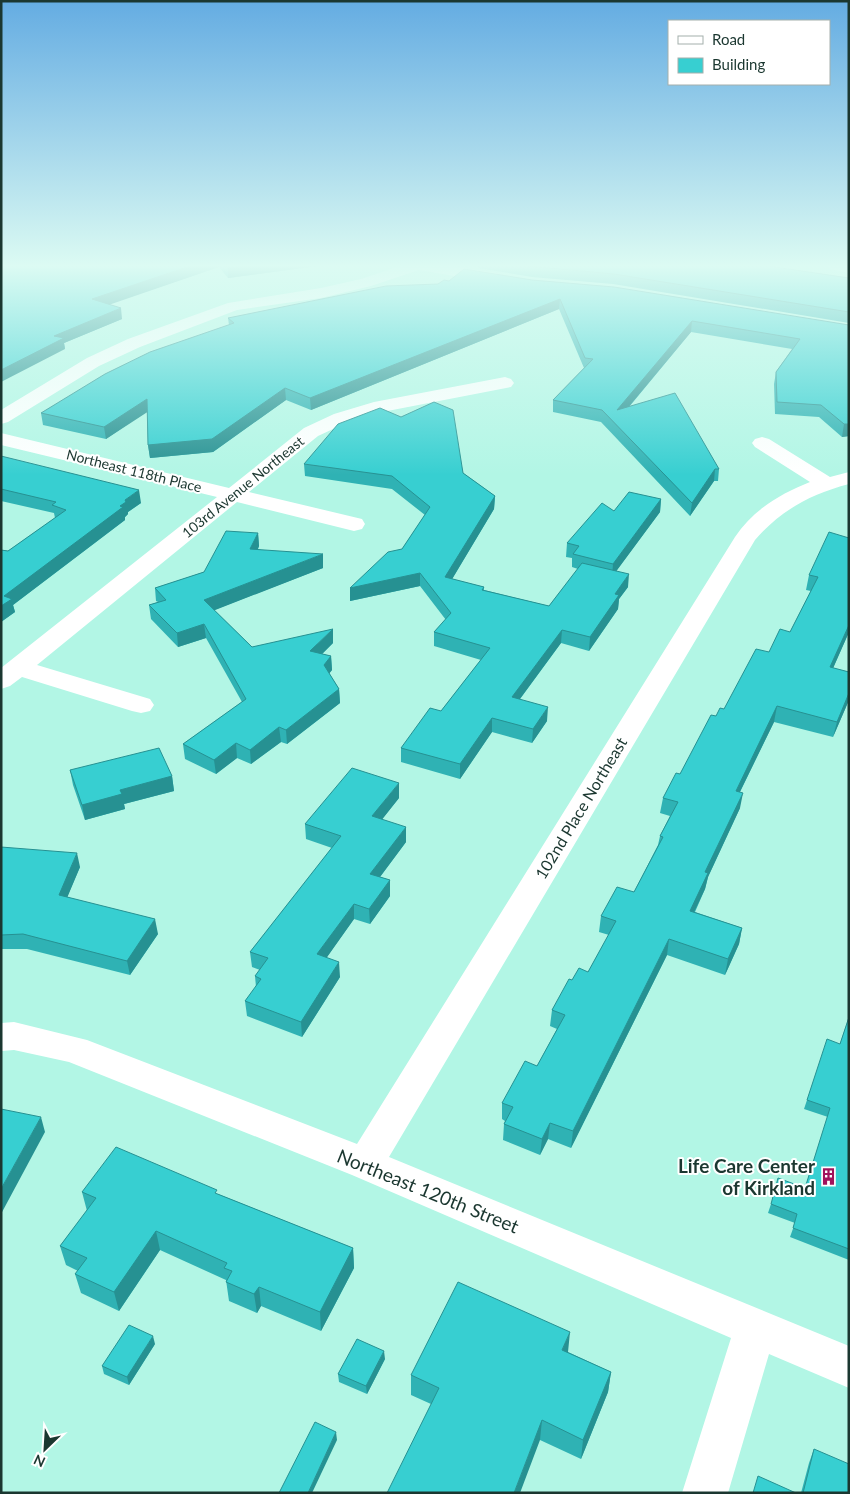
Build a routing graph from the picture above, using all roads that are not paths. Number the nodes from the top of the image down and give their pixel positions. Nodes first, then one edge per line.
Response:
1 (154, 336) edge
2 (506, 383) dead end
3 (1, 418) edge
4 (1, 439) edge
5 (762, 444) dead end
6 (838, 481) edge
7 (232, 495) junction
8 (354, 524) dead end
9 (10, 674) edge
10 (140, 705) dead end
11 (1, 1037) edge
12 (365, 1164) junction
13 (756, 1326) junction
14 (849, 1367) edge
15 (705, 1493) edge

1 - 3 street
2 - 7 street, 103rd Avenue Northeast
4 - 7 street, Northeast 118th Place
5 - 6 street, 102nd Place Northeast
6 - 12 street, 102nd Place Northeast
7 - 8 street, Northeast 118th Place
7 - 9 street, 103rd Avenue Northeast
9 - 10 street, 103rd Avenue Northeast
11 - 12 street, Northeast 120th Street
12 - 13 street, Northeast 120th Street
13 - 14 street, Northeast 120th Street
13 - 15 street

